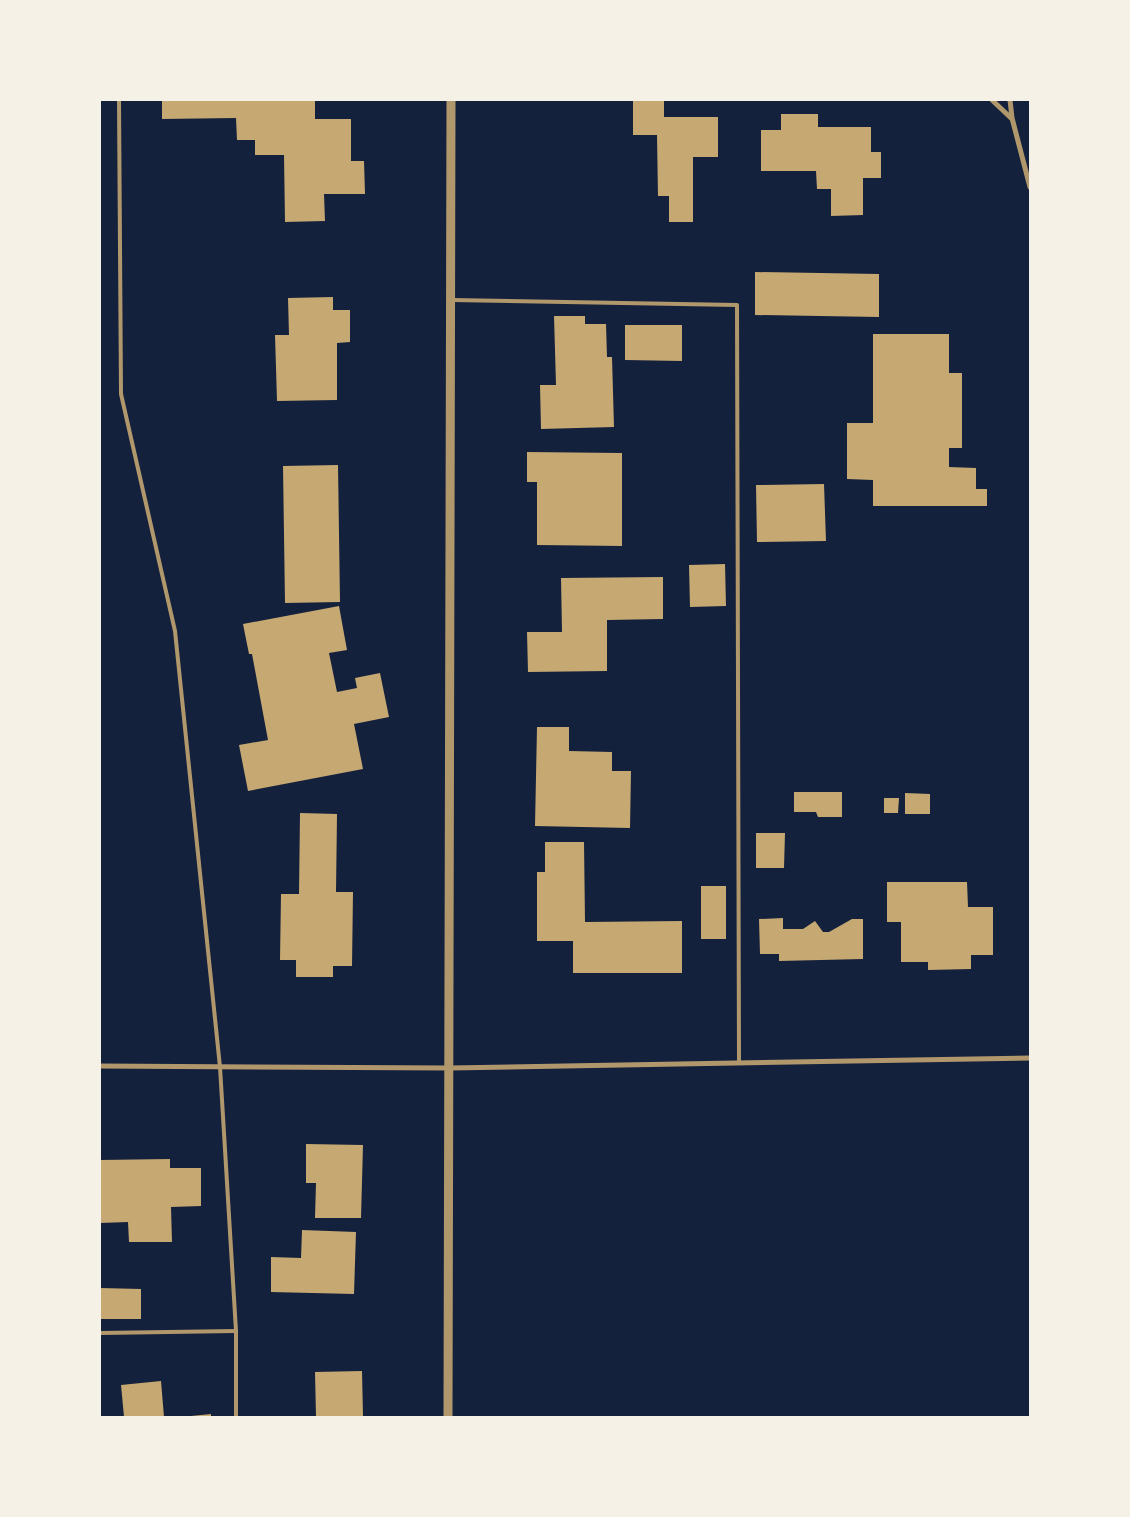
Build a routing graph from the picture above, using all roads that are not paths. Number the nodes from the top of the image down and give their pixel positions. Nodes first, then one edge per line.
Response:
1 (119, 100) edge
2 (451, 100) edge
3 (992, 100) edge
4 (1010, 100) edge
5 (1012, 118) junction
6 (1030, 187) edge
7 (450, 300) junction
8 (1030, 1058) edge
9 (739, 1063) junction
10 (100, 1066) edge
11 (220, 1067) junction
12 (450, 1068) junction
13 (236, 1331) junction
14 (100, 1333) edge
15 (236, 1417) edge
16 (448, 1417) edge

1 - 11 lane
2 - 7 street
3 - 5 street
4 - 5 street
5 - 6 street
7 - 9 lane
7 - 12 street
8 - 9 street
9 - 12 street
10 - 11 street
11 - 12 street
11 - 13 lane
12 - 16 street
13 - 14 lane
13 - 15 lane

